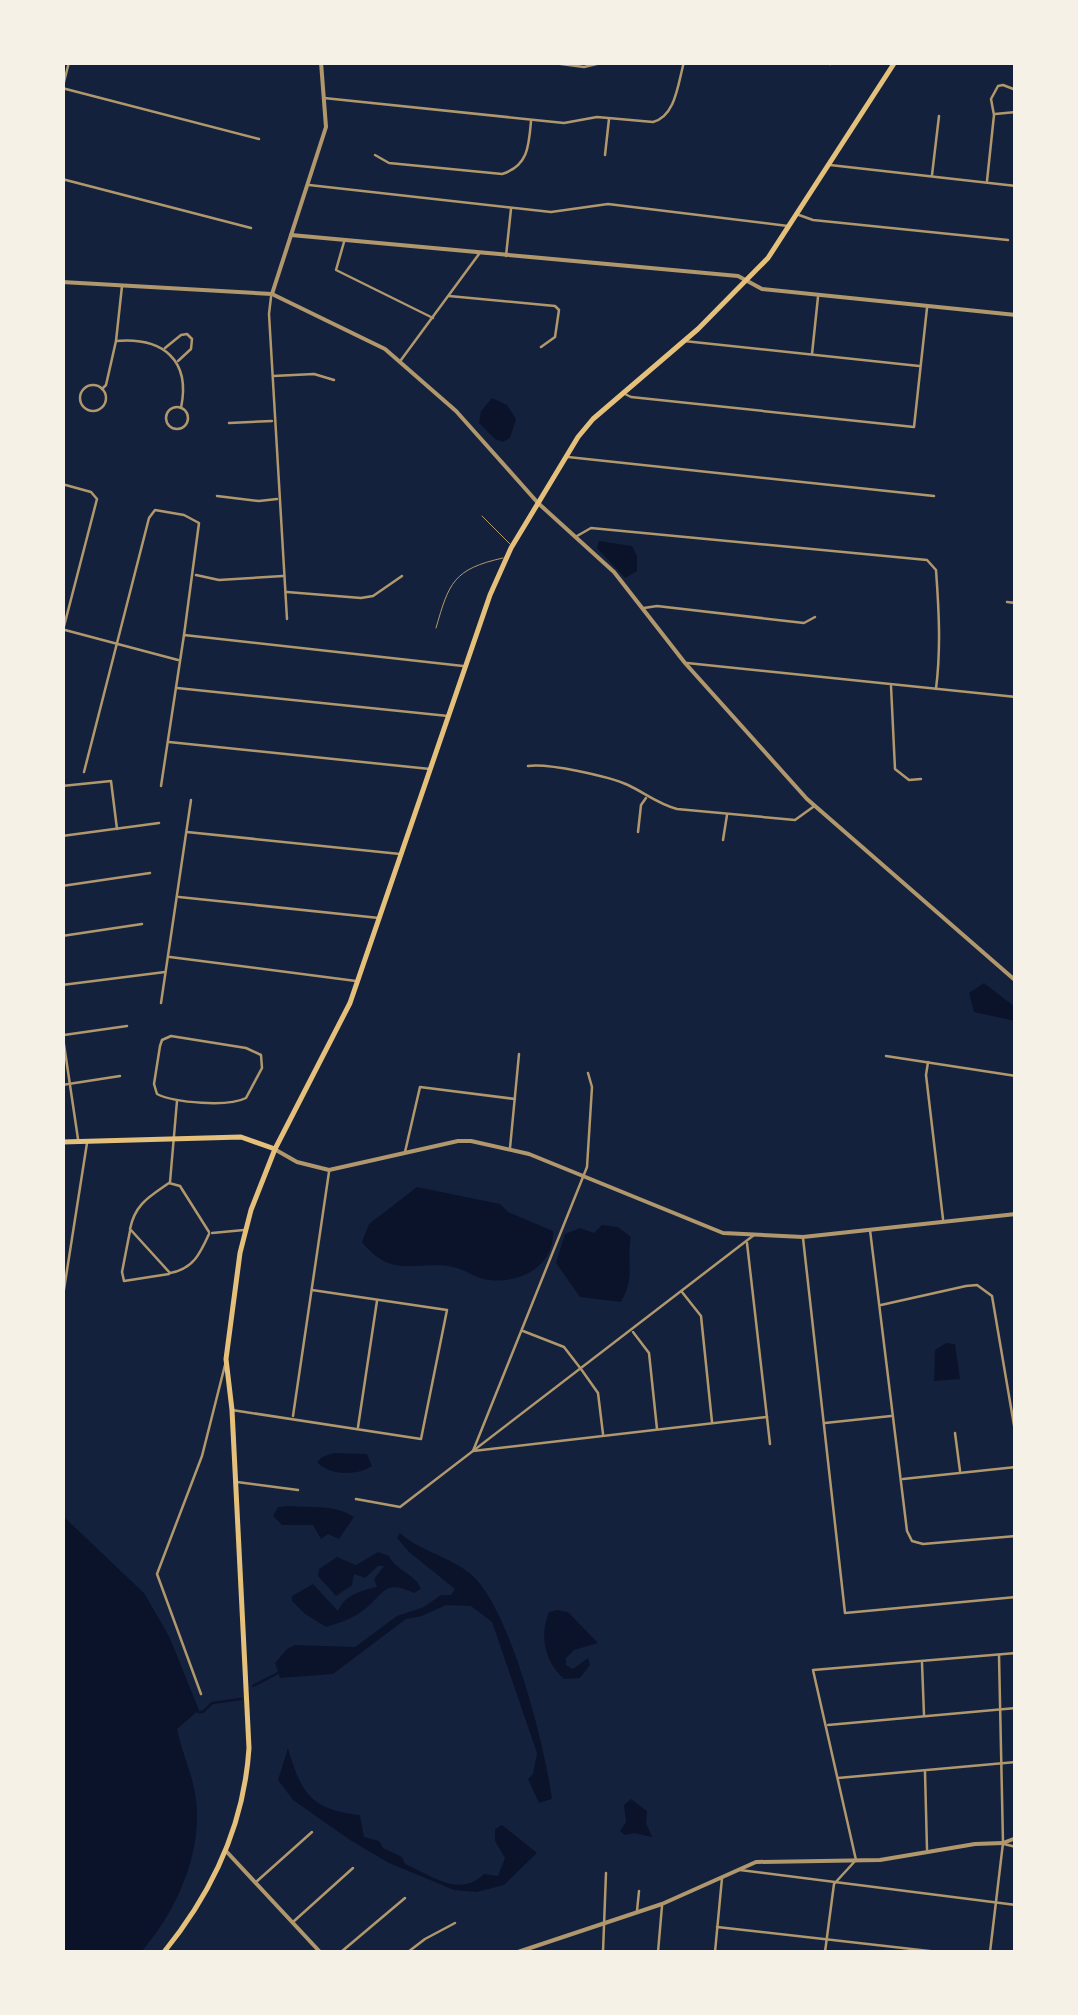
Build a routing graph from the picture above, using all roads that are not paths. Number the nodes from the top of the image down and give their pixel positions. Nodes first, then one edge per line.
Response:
1 (69, 62) edge
2 (321, 62) edge
3 (546, 62) edge
4 (605, 62) edge
5 (684, 62) edge
6 (895, 62) edge
7 (62, 88) edge
8 (1016, 90) edge
9 (324, 98) junction
10 (1016, 112) edge
11 (994, 115) junction
12 (939, 116) dead end
13 (610, 118) junction
14 (531, 120) junction
15 (259, 138) dead end
16 (375, 155) dead end
17 (605, 155) dead end
18 (829, 164) junction
19 (932, 177) junction
20 (62, 179) edge
21 (986, 183) junction
22 (308, 184) junction
23 (1016, 186) edge
24 (512, 208) junction
25 (800, 214) junction
26 (791, 226) junction
27 (252, 228) dead end
28 (292, 235) junction
29 (345, 240) junction
30 (1008, 240) dead end
31 (478, 254) junction
32 (506, 256) junction
33 (62, 282) edge
34 (748, 282) junction
35 (123, 284) junction
36 (272, 294) junction
37 (449, 296) junction
38 (818, 296) junction
39 (927, 307) junction
40 (1016, 315) edge
41 (434, 318) junction
42 (116, 341) junction
43 (684, 342) junction
44 (540, 347) dead end
45 (164, 349) junction
46 (812, 355) junction
47 (401, 360) junction
48 (176, 362) junction
49 (921, 366) junction
50 (272, 376) junction
51 (334, 380) dead end
52 (102, 389) junction
53 (624, 393) junction
54 (181, 408) junction
55 (273, 421) junction
56 (228, 422) dead end
57 (564, 456) junction
58 (62, 484) edge
59 (218, 496) dead end
60 (934, 496) dead end
61 (278, 499) junction
62 (538, 503) junction
63 (482, 516) dead end
64 (577, 536) junction
65 (512, 547) junction
66 (506, 557) junction
67 (194, 575) junction
68 (284, 576) junction
69 (402, 576) dead end
70 (285, 592) junction
71 (1007, 602) dead end
72 (1016, 603) edge
73 (642, 608) junction
74 (816, 616) dead end
75 (287, 619) dead end
76 (436, 628) dead end
77 (63, 631) edge
78 (184, 635) junction
79 (117, 644) junction
80 (179, 660) junction
81 (685, 663) junction
82 (465, 666) junction
83 (891, 684) junction
84 (175, 688) junction
85 (936, 690) junction
86 (1016, 696) edge
87 (449, 716) junction
88 (167, 742) junction
89 (528, 766) dead end
90 (432, 769) junction
91 (84, 772) dead end
92 (921, 779) dead end
93 (62, 786) edge
94 (160, 786) dead end
95 (647, 796) junction
96 (191, 800) dead end
97 (814, 806) junction
98 (727, 814) junction
99 (159, 823) dead end
100 (118, 828) junction
101 (187, 832) junction
102 (638, 832) dead end
103 (62, 836) edge
104 (724, 840) dead end
105 (402, 854) junction
106 (150, 874) dead end
107 (62, 886) edge
108 (178, 897) junction
109 (380, 918) junction
110 (142, 924) dead end
111 (62, 936) edge
112 (169, 956) junction
113 (166, 972) junction
114 (358, 981) junction
115 (1016, 981) edge
116 (62, 985) edge
117 (162, 1003) dead end
118 (127, 1026) dead end
119 (63, 1034) edge
120 (519, 1054) dead end
121 (886, 1056) dead end
122 (928, 1062) junction
123 (588, 1073) dead end
124 (120, 1076) dead end
125 (1016, 1076) edge
126 (70, 1084) junction
127 (62, 1085) edge
128 (515, 1099) junction
129 (177, 1101) junction
130 (173, 1139) junction
131 (88, 1141) junction
132 (62, 1142) edge
133 (78, 1142) junction
134 (276, 1149) junction
135 (510, 1149) junction
136 (405, 1154) junction
137 (329, 1170) junction
138 (584, 1177) junction
139 (169, 1183) junction
140 (1016, 1214) edge
141 (943, 1222) junction
142 (130, 1230) junction
143 (245, 1230) junction
144 (870, 1230) junction
145 (209, 1234) junction
146 (755, 1234) junction
147 (803, 1236) junction
148 (747, 1243) junction
149 (170, 1273) junction
150 (312, 1290) junction
151 (682, 1292) junction
152 (377, 1300) junction
153 (62, 1302) edge
154 (880, 1305) junction
155 (522, 1330) junction
156 (632, 1331) junction
157 (226, 1359) junction
158 (581, 1369) junction
159 (1013, 1406) edge
160 (232, 1410) junction
161 (893, 1416) junction
162 (768, 1417) junction
163 (292, 1419) junction
164 (712, 1423) junction
165 (822, 1424) junction
166 (358, 1430) junction
167 (657, 1430) junction
168 (955, 1433) dead end
169 (603, 1436) junction
170 (1016, 1438) edge
171 (770, 1444) dead end
172 (473, 1451) junction
173 (1016, 1467) edge
174 (960, 1474) junction
175 (901, 1479) junction
176 (236, 1482) junction
177 (298, 1490) dead end
178 (356, 1499) dead end
179 (1016, 1536) edge
180 (1016, 1597) edge
181 (1016, 1652) edge
182 (999, 1654) junction
183 (922, 1661) junction
184 (201, 1694) dead end
185 (1016, 1708) edge
186 (1000, 1709) junction
187 (924, 1716) junction
188 (826, 1725) junction
189 (1016, 1762) edge
190 (1001, 1764) junction
191 (925, 1770) junction
192 (838, 1778) junction
193 (312, 1832) dead end
194 (1016, 1838) edge
195 (1003, 1843) junction
196 (1016, 1847) edge
197 (226, 1851) junction
198 (927, 1853) junction
199 (856, 1860) junction
200 (353, 1868) dead end
201 (738, 1869) junction
202 (606, 1873) dead end
203 (722, 1877) junction
204 (255, 1882) junction
205 (834, 1884) junction
206 (638, 1891) dead end
207 (405, 1898) dead end
208 (996, 1903) junction
209 (662, 1904) junction
210 (1016, 1905) edge
211 (637, 1912) junction
212 (292, 1923) junction
213 (454, 1923) dead end
214 (604, 1924) junction
215 (717, 1927) junction
216 (826, 1940) junction
217 (164, 1952) edge
218 (320, 1952) edge
219 (341, 1952) edge
220 (408, 1952) edge
221 (518, 1952) edge
222 (603, 1952) edge
223 (658, 1952) edge
224 (714, 1952) edge
225 (825, 1952) edge
226 (938, 1952) edge
227 (990, 1952) edge

1 - 7 street
2 - 9 street
3 - 4 street
5 - 13 street
6 - 18 main road
7 - 15 street
8 - 11 street
9 - 14 street
9 - 22 street
10 - 11 street
11 - 21 street
12 - 19 street
13 - 14 street
13 - 17 street
14 - 16 street
18 - 19 street
18 - 25 main road
19 - 21 street
20 - 27 street
21 - 23 street
22 - 24 street
22 - 28 street
24 - 26 street
24 - 32 street
25 - 26 main road
25 - 30 street
26 - 34 main road
28 - 29 street
28 - 36 street
29 - 31 street
29 - 41 street
31 - 32 street
31 - 37 street
32 - 34 street
33 - 35 street
34 - 38 street
34 - 43 main road
35 - 36 street
35 - 42 street
36 - 47 street
36 - 50 street
37 - 41 street
37 - 44 street
38 - 39 street
38 - 46 street
39 - 40 street
39 - 49 street
41 - 47 street
42 - 45 street
42 - 52 street
43 - 46 street
43 - 53 main road
45 - 48 street
45 - 48 street
46 - 49 street
47 - 62 street
48 - 54 street
49 - 53 street
50 - 51 street
50 - 55 street
52 - 52 street
53 - 57 main road
54 - 54 street
55 - 56 street
55 - 61 street
57 - 60 street
57 - 62 main road
58 - 77 street
59 - 61 street
61 - 68 street
62 - 64 street
62 - 65 main road
63 - 65 lane
64 - 73 street
64 - 85 street
65 - 66 main road
66 - 76 lane
66 - 82 main road
67 - 68 street
67 - 78 street
67 - 79 street
68 - 70 street
69 - 70 street
70 - 75 street
71 - 72 street
73 - 74 street
73 - 81 street
77 - 79 street
78 - 80 street
78 - 82 street
79 - 80 street
79 - 91 street
80 - 84 street
81 - 83 street
81 - 97 street
82 - 87 main road
83 - 85 street
83 - 92 street
84 - 87 street
84 - 88 street
85 - 86 street
87 - 90 main road
88 - 90 street
88 - 94 street
89 - 95 street
90 - 105 main road
93 - 100 street
95 - 98 street
95 - 102 street
96 - 101 street
97 - 98 street
97 - 115 street
98 - 104 street
99 - 100 street
100 - 103 street
101 - 105 street
101 - 108 street
105 - 109 main road
106 - 107 street
108 - 109 street
108 - 112 street
109 - 114 main road
110 - 111 street
112 - 113 street
112 - 114 street
113 - 116 street
113 - 117 street
114 - 134 main road
118 - 119 street
119 - 126 street
120 - 128 street
121 - 122 street
122 - 125 street
122 - 141 street
123 - 138 street
124 - 126 street
126 - 127 street
126 - 133 street
128 - 135 street
128 - 136 street
129 - 129 street
129 - 130 street
130 - 131 main road
130 - 134 main road
130 - 139 street
131 - 133 main road
131 - 153 street
132 - 133 main road
134 - 137 street
134 - 143 main road
135 - 136 street
135 - 138 street
136 - 137 street
137 - 150 street
138 - 146 street
138 - 155 street
139 - 142 street
139 - 145 street
140 - 141 street
141 - 144 street
142 - 149 street
142 - 149 street
143 - 145 street
143 - 157 main road
144 - 147 street
144 - 154 street
145 - 149 street
146 - 147 street
146 - 148 street
147 - 165 street
148 - 151 street
148 - 162 street
150 - 152 street
150 - 163 street
151 - 156 street
151 - 164 street
152 - 166 street
152 - 166 street
154 - 159 street
154 - 161 street
155 - 158 street
155 - 172 street
156 - 158 street
156 - 167 street
157 - 160 main road
157 - 184 street
158 - 169 street
158 - 172 street
159 - 170 street
160 - 163 street
160 - 176 main road
161 - 165 street
161 - 175 street
162 - 164 street
162 - 171 street
163 - 166 street
164 - 167 street
165 - 180 street
167 - 169 street
168 - 174 street
169 - 172 street
172 - 178 street
173 - 174 street
174 - 175 street
175 - 179 street
176 - 177 street
176 - 197 main road
181 - 182 street
182 - 183 street
182 - 186 street
183 - 187 street
183 - 188 street
185 - 186 street
186 - 187 street
186 - 190 street
187 - 188 street
188 - 192 street
189 - 190 street
190 - 191 street
190 - 195 street
191 - 192 street
191 - 198 street
192 - 199 street
193 - 204 street
194 - 195 street
195 - 196 street
195 - 198 street
195 - 208 street
197 - 204 street
197 - 217 main road
198 - 199 street
199 - 201 street
199 - 205 street
200 - 212 street
201 - 203 street
201 - 205 street
202 - 214 street
203 - 209 street
203 - 215 street
204 - 212 street
205 - 208 street
205 - 216 street
206 - 211 street
207 - 219 street
208 - 210 street
208 - 227 street
209 - 211 street
209 - 223 street
211 - 214 street
212 - 218 street
213 - 220 street
214 - 221 street
214 - 222 street
215 - 216 street
215 - 224 street
216 - 225 street
216 - 226 street

